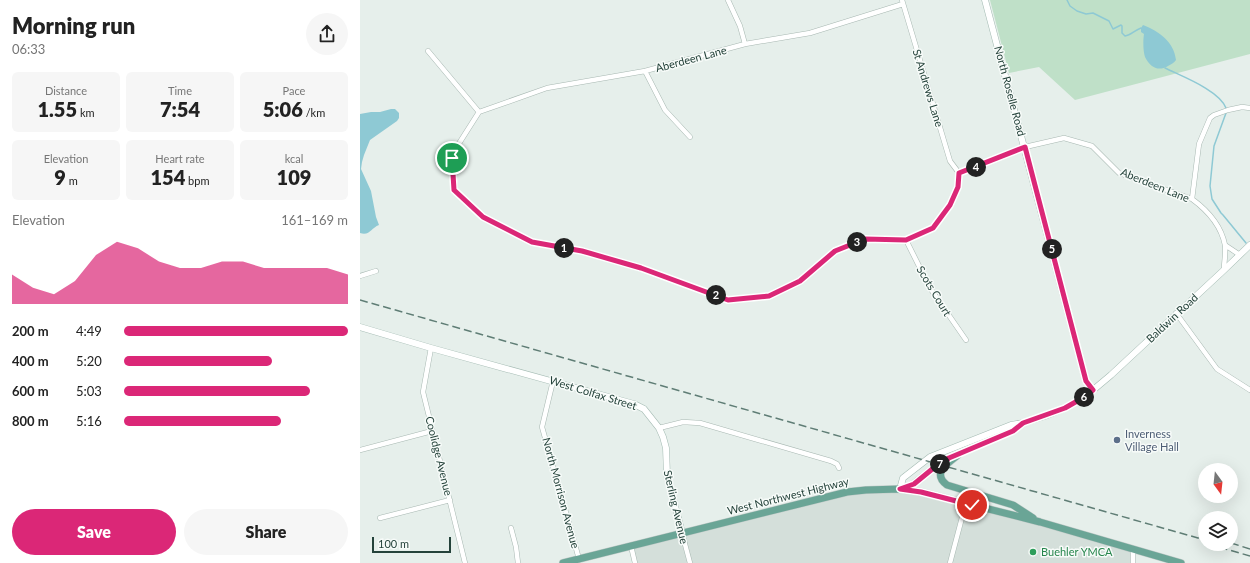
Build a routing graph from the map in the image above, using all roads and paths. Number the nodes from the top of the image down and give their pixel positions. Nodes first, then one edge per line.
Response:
1 (728, 0) edge
2 (985, 0) edge
3 (903, 2) edge
4 (745, 44) junction
5 (428, 51) dead end
6 (644, 71) junction
7 (1250, 108) edge
8 (479, 112) junction
9 (690, 137) dead end
10 (1025, 147) junction
11 (959, 173) junction
12 (1192, 199) junction
13 (906, 240) junction
14 (1225, 245) junction
15 (1250, 245) edge
16 (1240, 255) junction
17 (1224, 270) junction
18 (376, 271) dead end
19 (360, 276) edge
20 (1176, 313) junction
21 (360, 327) edge
22 (966, 340) dead end
23 (431, 348) junction
24 (553, 381) junction
25 (1093, 390) junction
26 (1250, 390) edge
27 (1023, 423) junction
28 (659, 428) junction
29 (432, 431) junction
30 (360, 450) edge
31 (958, 455) junction
32 (839, 468) dead end
33 (900, 489) junction
34 (450, 500) junction
35 (967, 504) junction
36 (380, 518) dead end
37 (1040, 522) junction
38 (511, 528) dead end
39 (682, 533) junction
40 (631, 546) junction
41 (1133, 550) junction
42 (579, 559) junction
43 (465, 563) edge
44 (518, 563) edge
45 (563, 563) edge
46 (635, 563) edge
47 (690, 563) edge
48 (950, 563) edge
49 (1133, 563) edge
50 (1181, 563) edge

1 - 4 street
2 - 10 main road, North Roselle Road
3 - 4 street, Aberdeen Lane
3 - 11 street, St Andrews Lane
4 - 6 street, Aberdeen Lane
5 - 8 street
6 - 8 street, Aberdeen Lane
6 - 9 street
7 - 12 street
8 - 13 street
10 - 11 street, Aberdeen Lane
10 - 12 street, Aberdeen Lane
10 - 25 main road, North Roselle Road
11 - 13 street
12 - 14 street, Aberdeen Lane
13 - 22 street, Scots Court
14 - 16 street
14 - 17 street, Aberdeen Lane
15 - 16 main road, Baldwin Road
16 - 17 main road, Baldwin Road
17 - 20 main road, Baldwin Road
18 - 19 street
20 - 25 main road, Baldwin Road
20 - 26 street
21 - 23 main road, West Colfax Street
23 - 24 main road, West Colfax Street
23 - 29 street, Coolidge Avenue
24 - 28 main road, West Colfax Street
24 - 42 street, North Morrison Avenue
25 - 27 main road, Baldwin Road
27 - 31 main road
27 - 33 main road
28 - 32 street
28 - 39 main road, Sterling Avenue
29 - 30 street
29 - 34 street, Coolidge Avenue
31 - 33 main road
31 - 37 main road
33 - 35 main road, West Northwest Highway
33 - 39 main road, West Northwest Highway
34 - 36 street
34 - 43 street, Coolidge Avenue
35 - 37 main road, West Northwest Highway
35 - 48 street
37 - 41 main road, West Northwest Highway
38 - 44 street
39 - 40 main road, West Northwest Highway
39 - 47 street, Sterling Avenue
40 - 42 main road, West Northwest Highway
40 - 46 street
41 - 49 street
41 - 50 main road, West Northwest Highway
42 - 45 main road, West Northwest Highway

